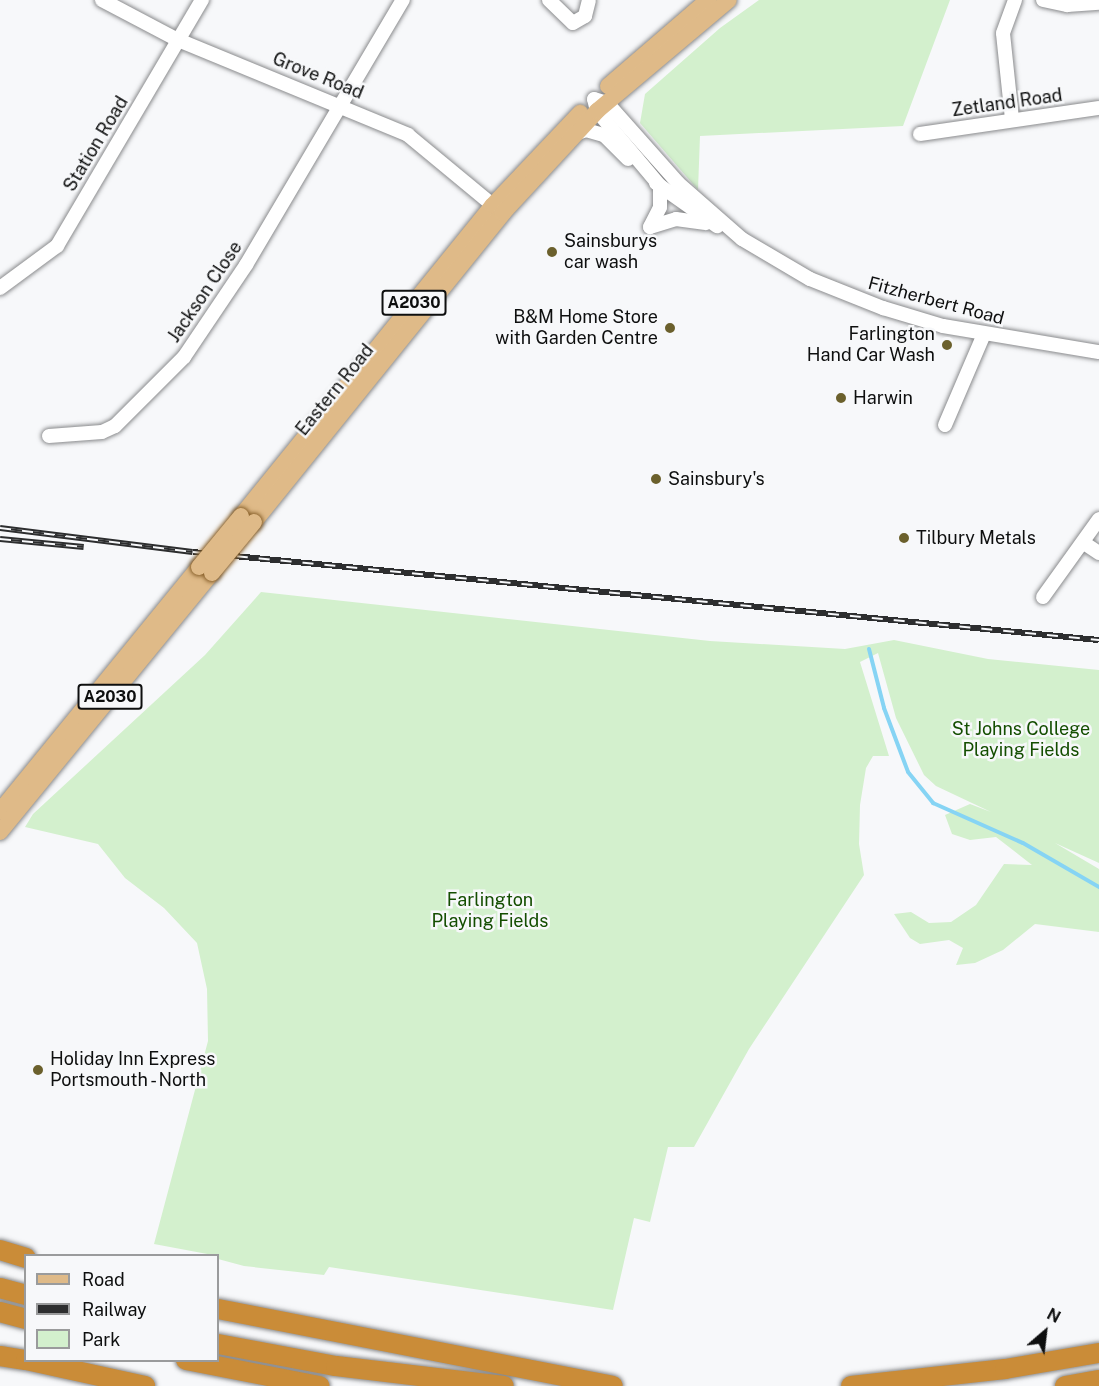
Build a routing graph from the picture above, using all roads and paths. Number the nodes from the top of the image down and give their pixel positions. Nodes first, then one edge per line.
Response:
1 (102, 0) edge
2 (202, 0) edge
3 (403, 0) edge
4 (549, 0) edge
5 (589, 0) edge
6 (708, 0) edge
7 (729, 0) edge
8 (1015, 0) edge
9 (1043, 0) edge
10 (1099, 3) edge
11 (178, 40) junction
12 (600, 104) junction
13 (341, 105) junction
14 (1099, 108) edge
15 (1012, 119) junction
16 (575, 134) junction
17 (920, 134) dead end
18 (678, 183) junction
19 (660, 186) junction
20 (677, 198) junction
21 (498, 209) junction
22 (665, 223) junction
23 (725, 231) junction
24 (742, 239) junction
25 (0, 288) edge
26 (984, 334) junction
27 (1099, 352) edge
28 (945, 425) dead end
29 (49, 436) dead end
30 (1099, 519) edge
31 (1084, 543) junction
32 (1099, 553) edge
33 (206, 570) junction
34 (1043, 597) dead end
35 (0, 811) edge
36 (0, 832) edge
37 (0, 1250) edge
38 (24, 1257) edge
39 (0, 1288) edge
40 (24, 1294) edge
41 (219, 1309) edge
42 (0, 1312) edge
43 (24, 1318) edge
44 (219, 1344) edge
45 (1099, 1353) edge
46 (0, 1356) edge
47 (24, 1360) edge
48 (35, 1362) edge
49 (196, 1362) edge
50 (1099, 1380) edge
51 (145, 1386) edge
52 (320, 1386) edge
53 (504, 1386) edge
54 (613, 1386) edge
55 (851, 1386) edge
56 (1065, 1386) edge

1 - 11 street, Grove Road
2 - 11 street, Station Road
3 - 13 street, Jackson Close
4 - 5 street
6 - 12 main road, Eastern Road / A2030
7 - 12 main road, Eastern Road / A2030
8 - 15 street
9 - 10 street
11 - 13 street, Grove Road
11 - 25 street, Station Road
12 - 16 main road, Eastern Road / A2030
12 - 18 street, Fitzherbert Road
12 - 19 street, Fitzherbert Road
12 - 21 main road, Eastern Road / A2030
13 - 21 street, Grove Road
13 - 29 street, Jackson Close
14 - 15 street, Zetland Road
15 - 17 street, Zetland Road
16 - 19 street, Fitzherbert Road
16 - 21 main road, Eastern Road / A2030
18 - 20 street
18 - 24 street, Fitzherbert Road
19 - 20 street, Fitzherbert Road
19 - 22 street
20 - 22 street
20 - 23 street, Fitzherbert Road
21 - 33 main road, Eastern Road / A2030, bridge
22 - 23 street
23 - 24 street, Fitzherbert Road
24 - 26 street, Fitzherbert Road
26 - 27 street, Fitzherbert Road
26 - 28 street
30 - 31 street
31 - 32 street
31 - 34 street
33 - 35 main road, Eastern Road / A2030
33 - 36 main road, Eastern Road / A2030
37 - 38 highway
39 - 40 highway
41 - 54 highway
42 - 43 highway
44 - 53 highway
45 - 55 highway
46 - 47 highway
48 - 51 highway
49 - 52 highway
50 - 56 highway

